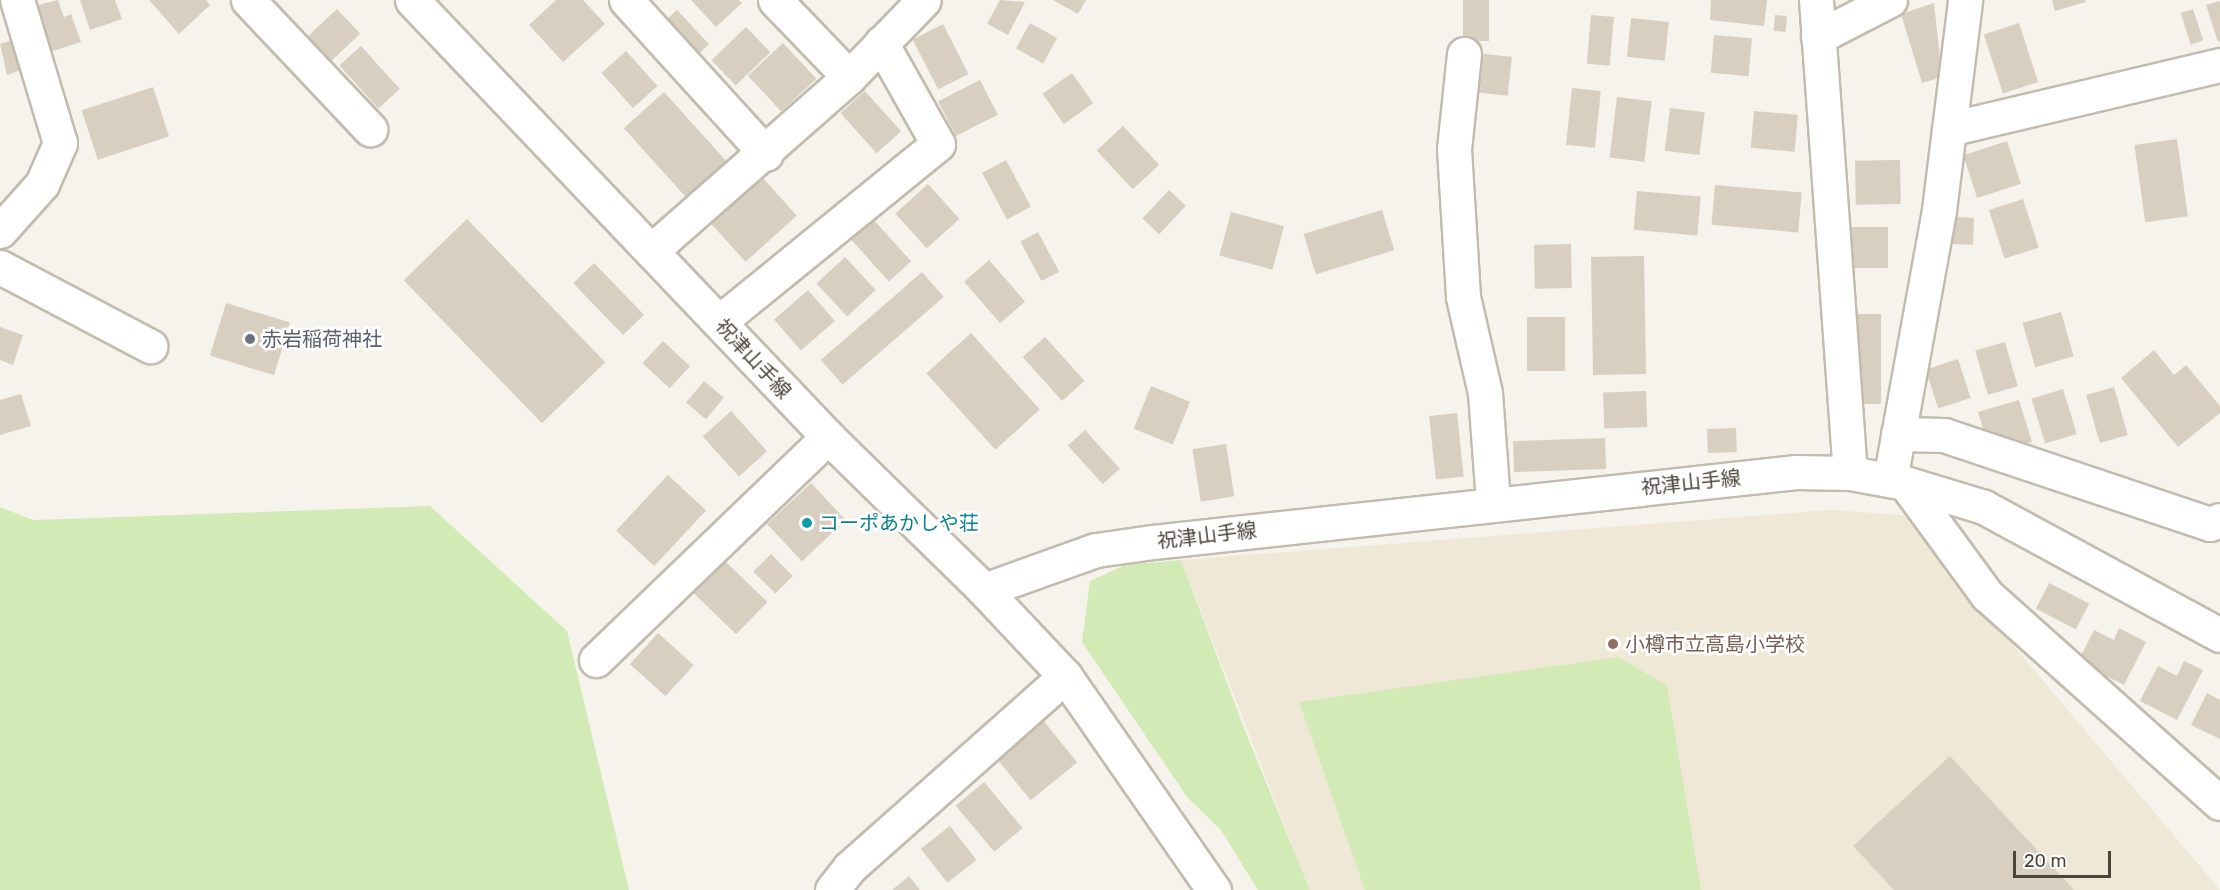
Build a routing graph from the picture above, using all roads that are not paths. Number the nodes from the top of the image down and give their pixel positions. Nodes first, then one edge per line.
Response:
1 (16, 0) edge
2 (248, 0) edge
3 (412, 0) edge
4 (626, 0) edge
5 (775, 0) edge
6 (924, 0) edge
7 (1816, 0) edge
8 (1890, 0) edge
9 (1965, 0) edge
10 (1818, 37) junction
11 (881, 43) junction
12 (1464, 54) dead end
13 (2220, 65) edge
14 (849, 77) junction
15 (370, 129) dead end
16 (1949, 129) junction
17 (766, 154) junction
18 (0, 231) edge
19 (651, 251) junction
20 (0, 267) edge
21 (718, 322) junction
22 (150, 346) dead end
23 (1898, 434) junction
24 (828, 437) junction
25 (1850, 473) junction
26 (1897, 481) junction
27 (1493, 503) junction
28 (2220, 520) edge
29 (984, 590) junction
30 (2220, 635) edge
31 (596, 660) dead end
32 (1065, 676) junction
33 (2220, 803) edge
34 (832, 890) edge
35 (1214, 890) edge

1 - 18 street
2 - 15 street
3 - 19 street, 祝津山手線
4 - 17 street
5 - 14 street
6 - 11 street
7 - 10 street
8 - 10 street
9 - 16 street
10 - 25 street
11 - 14 street
11 - 21 street
12 - 27 street
13 - 16 street
14 - 17 street
16 - 23 street
17 - 19 street
19 - 21 street, 祝津山手線
20 - 22 street
21 - 24 street, 祝津山手線
23 - 26 street
23 - 28 street
24 - 29 street, 祝津山手線
24 - 31 street
25 - 26 street, 祝津山手線
25 - 27 street, 祝津山手線
26 - 30 street, 祝津山手線
26 - 33 street
27 - 29 street, 祝津山手線
29 - 32 street
32 - 34 street
32 - 35 street

